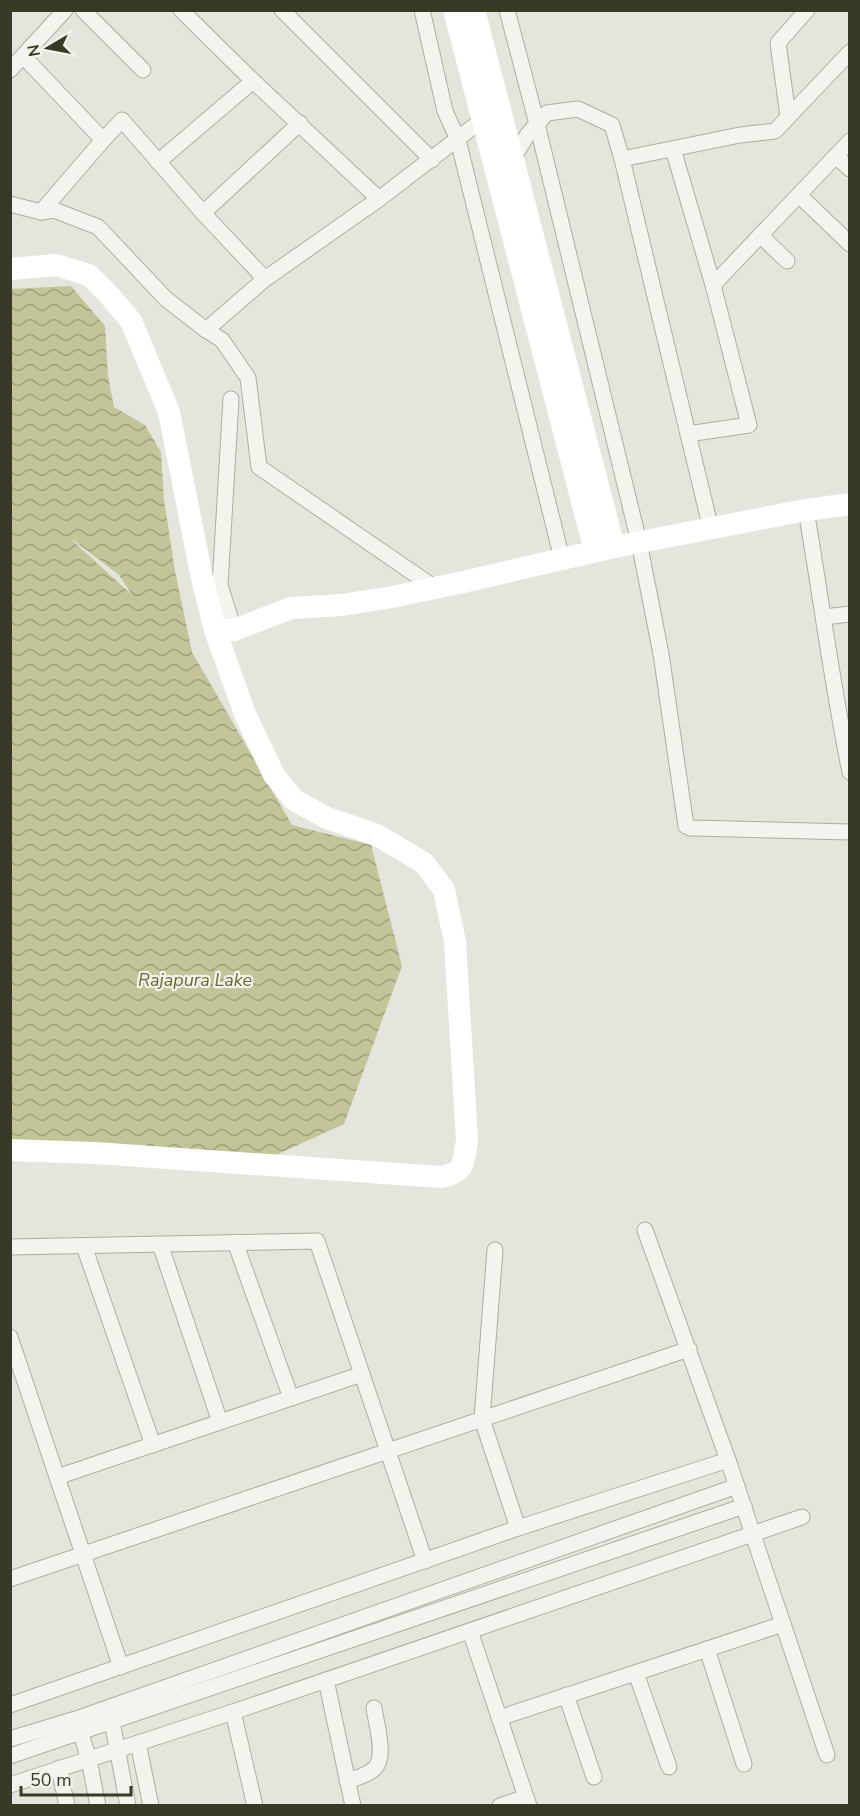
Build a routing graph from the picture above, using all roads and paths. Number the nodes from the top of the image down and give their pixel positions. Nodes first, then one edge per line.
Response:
1 (65, 10) edge
2 (83, 10) edge
3 (181, 10) edge
4 (282, 10) edge
5 (422, 10) edge
6 (474, 10) edge
7 (507, 10) edge
8 (807, 10) edge
9 (454, 11) edge
10 (849, 52) edge
11 (23, 56) junction
12 (10, 70) edge
13 (142, 70) dead end
14 (253, 81) junction
15 (788, 116) junction
16 (482, 120) junction
17 (300, 123) junction
18 (537, 124) junction
19 (103, 140) junction
20 (458, 140) junction
21 (849, 141) edge
22 (673, 149) junction
23 (836, 156) junction
24 (513, 158) junction
25 (432, 159) junction
26 (622, 159) junction
27 (158, 162) junction
28 (849, 169) edge
29 (799, 195) junction
30 (379, 199) junction
31 (10, 204) edge
32 (41, 212) junction
33 (203, 213) junction
34 (760, 235) junction
35 (849, 244) edge
36 (787, 261) dead end
37 (10, 269) edge
38 (265, 279) junction
39 (713, 285) junction
40 (206, 330) junction
41 (231, 399) dead end
42 (688, 434) junction
43 (849, 504) edge
44 (806, 510) junction
45 (711, 529) junction
46 (639, 542) junction
47 (604, 549) junction
48 (562, 559) junction
49 (435, 588) junction
50 (849, 614) edge
51 (824, 617) junction
52 (225, 630) junction
53 (843, 708) edge
54 (849, 772) edge
55 (849, 832) edge
56 (10, 1150) edge
57 (645, 1230) dead end
58 (235, 1242) junction
59 (160, 1244) junction
60 (84, 1246) junction
61 (10, 1247) edge
62 (495, 1250) dead end
63 (10, 1337) edge
64 (689, 1349) junction
65 (13, 1356) edge
66 (362, 1374) junction
67 (291, 1398) junction
68 (482, 1419) junction
69 (220, 1422) junction
70 (153, 1445) junction
71 (388, 1450) junction
72 (728, 1460) junction
73 (57, 1478) junction
74 (737, 1486) junction
75 (744, 1506) junction
76 (802, 1517) dead end
77 (518, 1528) junction
78 (753, 1533) junction
79 (83, 1554) junction
80 (425, 1561) junction
81 (10, 1579) edge
82 (783, 1624) junction
83 (470, 1631) junction
84 (707, 1649) junction
85 (121, 1667) junction
86 (636, 1672) junction
87 (326, 1680) junction
88 (566, 1695) junction
89 (10, 1705) edge
90 (374, 1708) dead end
91 (233, 1712) junction
92 (110, 1714) junction
93 (500, 1718) junction
94 (78, 1725) junction
95 (10, 1739) edge
96 (138, 1743) junction
97 (116, 1751) junction
98 (827, 1755) dead end
99 (10, 1756) edge
100 (89, 1760) junction
101 (744, 1764) dead end
102 (669, 1767) dead end
103 (60, 1768) junction
104 (594, 1777) dead end
105 (347, 1780) junction
106 (10, 1785) edge
107 (527, 1801) edge
108 (67, 1806) edge
109 (98, 1806) edge
110 (128, 1806) edge
111 (151, 1806) edge
112 (255, 1806) edge
113 (353, 1806) edge
114 (500, 1806) edge

1 - 11 street
2 - 13 street
3 - 14 street
4 - 25 street
5 - 20 street
6 - 24 street
7 - 18 street
8 - 15 street
9 - 16 street
10 - 15 street
11 - 12 street
11 - 19 street
14 - 17 street
14 - 27 street
15 - 22 street
16 - 20 street
16 - 47 street
17 - 30 street
17 - 33 street
18 - 24 street
18 - 26 street
18 - 46 street
19 - 27 street
19 - 32 street
20 - 25 street
20 - 48 street
21 - 23 street
22 - 26 street
22 - 39 street
23 - 28 street
23 - 29 street
24 - 47 street
25 - 30 street
26 - 42 street
27 - 33 street
29 - 34 street
29 - 35 street
30 - 38 street
31 - 32 street
32 - 40 street
33 - 38 street
34 - 36 street
34 - 39 street
37 - 52 street
38 - 40 street
39 - 42 street
40 - 49 street
41 - 52 street
42 - 45 street
43 - 44 street
44 - 45 street
44 - 51 street
45 - 46 street
46 - 47 street
46 - 55 street
47 - 48 street
48 - 49 street
49 - 52 street
50 - 51 street
51 - 53 street
52 - 56 street
53 - 54 street
57 - 64 street
58 - 59 street
58 - 66 street
58 - 67 street
59 - 60 street
59 - 69 street
60 - 61 street
60 - 70 street
62 - 68 street
63 - 65 street
64 - 68 street
64 - 72 street
65 - 73 street
66 - 67 street
66 - 71 street
67 - 69 street
68 - 71 street
68 - 77 street
69 - 70 street
70 - 73 street
71 - 79 street
71 - 80 street
72 - 74 street
72 - 77 street
73 - 79 street
74 - 75 street
74 - 92 street
75 - 78 street
75 - 92 street
76 - 78 street
77 - 80 street
78 - 82 street
78 - 83 street
79 - 81 street
79 - 85 street
80 - 85 street
82 - 84 street
82 - 98 street
83 - 87 street
83 - 93 street
84 - 86 street
84 - 101 street
85 - 89 street
86 - 88 street
86 - 102 street
87 - 91 street
87 - 105 street
88 - 93 street
88 - 104 street
90 - 105 street
91 - 96 street
91 - 112 street
92 - 94 street
92 - 97 street
93 - 107 street
94 - 95 street
94 - 99 street
94 - 100 street
96 - 97 street
96 - 111 street
97 - 100 street
97 - 110 street
100 - 103 street
100 - 109 street
103 - 106 street
103 - 108 street
105 - 113 street
107 - 114 street

